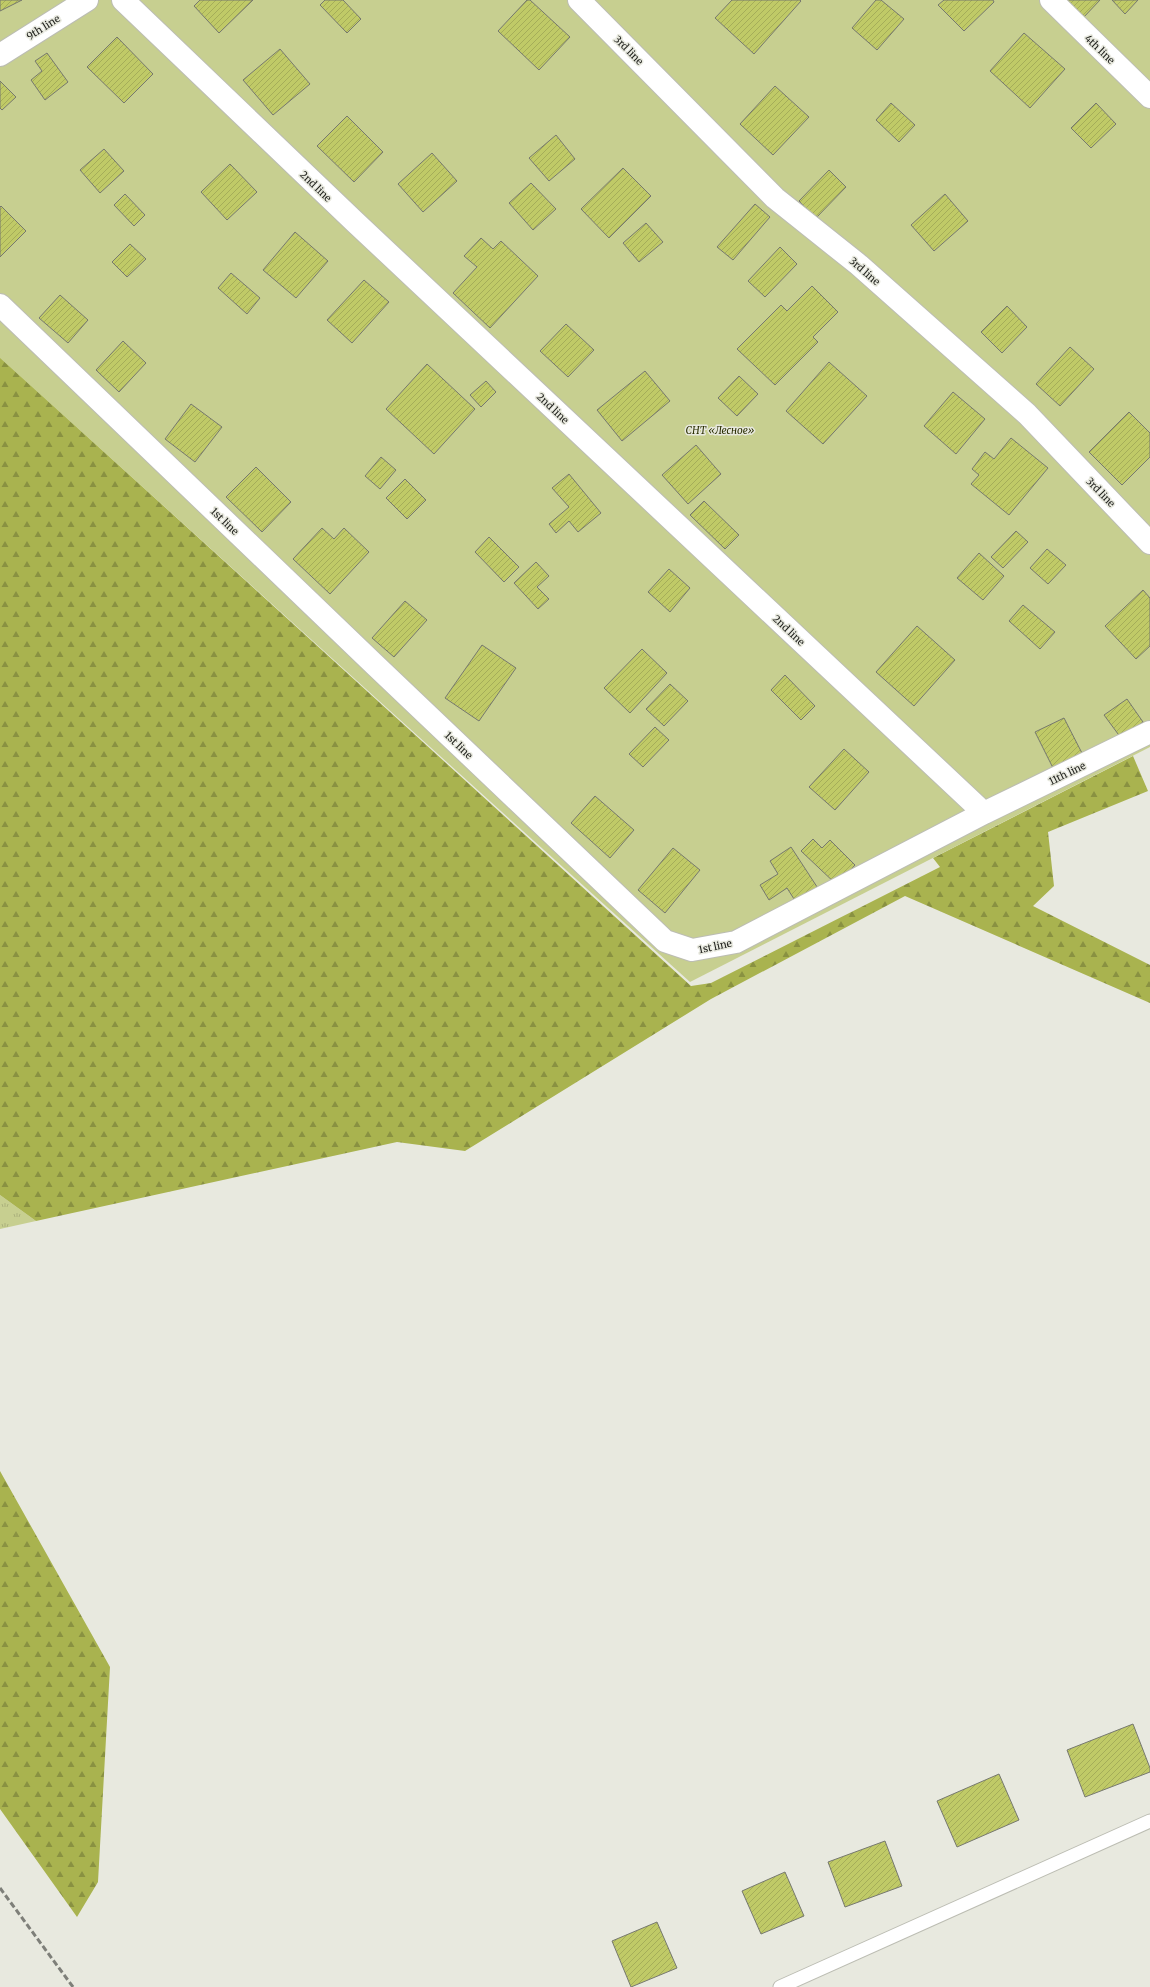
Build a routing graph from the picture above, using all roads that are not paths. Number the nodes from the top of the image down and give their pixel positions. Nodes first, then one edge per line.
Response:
1 (87, 0) edge
2 (123, 0) edge
3 (579, 0) edge
4 (1051, 0) edge
5 (0, 55) edge
6 (1150, 97) edge
7 (0, 305) edge
8 (1150, 544) edge
9 (1150, 732) edge
10 (984, 813) junction
11 (1150, 1821) edge
12 (780, 1987) edge

1 - 5 street, 9th line
2 - 10 street, 2nd line
3 - 8 street, 3rd line
4 - 6 street, 4th line
7 - 10 street, 1st line
9 - 10 street, 11th line
11 - 12 lane

